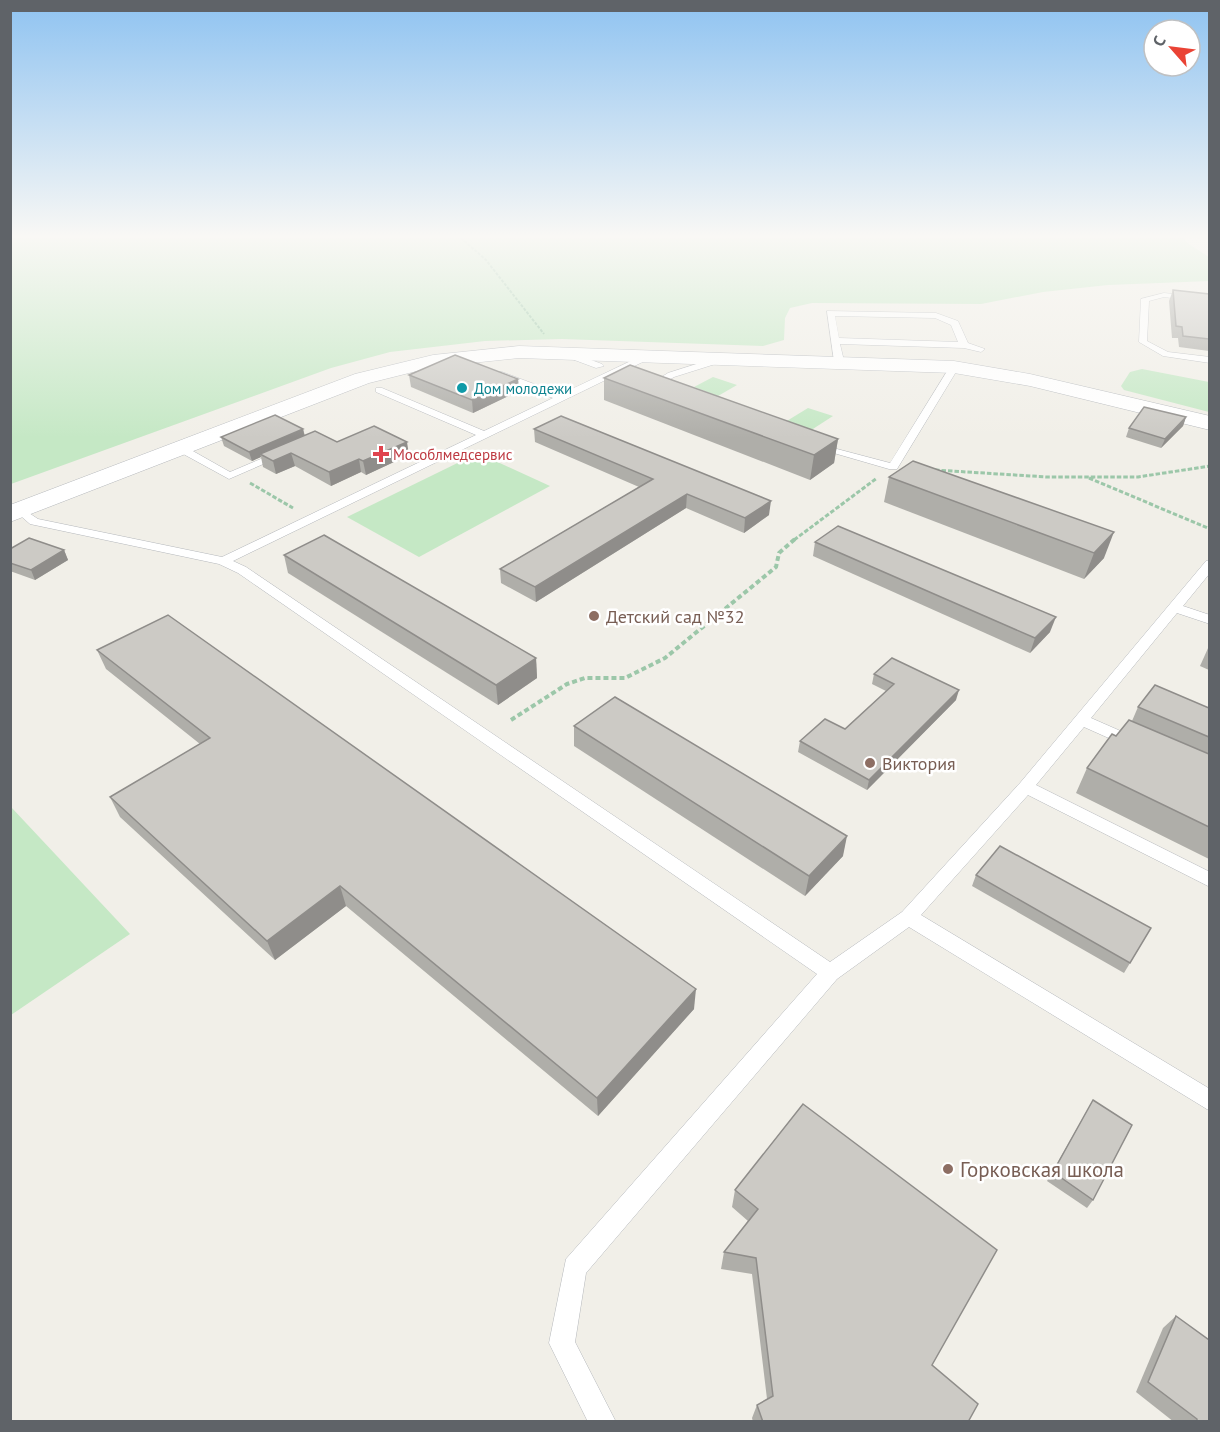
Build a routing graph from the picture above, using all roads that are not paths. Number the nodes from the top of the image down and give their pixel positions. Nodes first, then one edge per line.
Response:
1 (1145, 305) edge
2 (964, 345) junction
3 (981, 349) dead end
4 (837, 351) junction
5 (561, 352) junction
6 (652, 354) junction
7 (729, 357) junction
8 (1209, 360) edge
9 (599, 366) dead end
10 (954, 367) junction
11 (487, 370) edge
12 (379, 390) dead end
13 (662, 390) edge
14 (561, 398) junction
15 (1209, 423) edge
16 (484, 435) junction
17 (806, 442) edge
18 (180, 448) junction
19 (293, 448) edge
20 (15, 512) edge
21 (223, 561) junction
22 (1209, 564) edge
23 (1174, 607) junction
24 (1209, 620) edge
25 (1081, 720) junction
26 (1145, 749) edge
27 (1026, 787) junction
28 (1209, 880) edge
29 (908, 917) junction
30 (830, 973) junction
31 (1209, 1101) edge
32 (603, 1422) edge

1 - 8 lane
2 - 3 lane
2 - 4 lane
2 - 4 lane
4 - 7 street
4 - 10 street
5 - 6 street
5 - 9 lane
5 - 18 street
6 - 7 street
6 - 14 lane
7 - 13 lane
10 - 15 street
10 - 17 lane
11 - 14 lane
12 - 16 lane
14 - 16 lane
16 - 21 lane
18 - 19 lane
18 - 20 street
20 - 21 lane
21 - 30 lane
22 - 23 lane
23 - 24 lane
23 - 25 lane
25 - 26 lane
25 - 27 lane
27 - 28 lane
27 - 29 lane
29 - 30 lane
29 - 31 lane
30 - 32 lane

